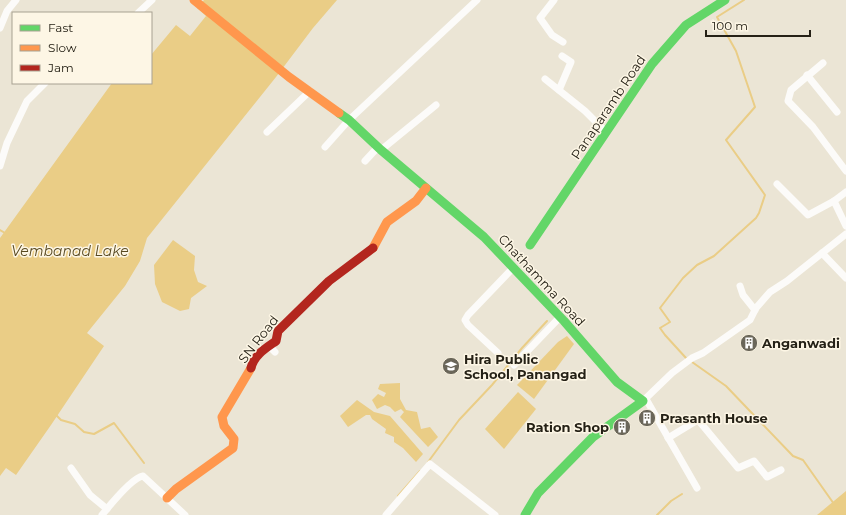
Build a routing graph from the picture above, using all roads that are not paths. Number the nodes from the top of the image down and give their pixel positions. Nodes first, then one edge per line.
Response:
1 (16, 0) edge
2 (152, 0) edge
3 (195, 0) edge
4 (477, 0) edge
5 (554, 0) edge
6 (725, 0) edge
7 (139, 12) edge
8 (0, 28) edge
9 (563, 42) dead end
10 (562, 56) dead end
11 (823, 63) dead end
12 (807, 75) junction
13 (545, 79) dead end
14 (44, 84) edge
15 (559, 90) junction
16 (310, 91) junction
17 (436, 105) dead end
18 (837, 112) dead end
19 (349, 120) junction
20 (267, 132) dead end
21 (606, 132) junction
22 (325, 147) dead end
23 (380, 149) junction
24 (365, 162) dead end
25 (0, 166) edge
26 (846, 171) edge
27 (777, 184) dead end
28 (426, 188) junction
29 (846, 192) edge
30 (834, 202) junction
31 (846, 226) edge
32 (846, 234) edge
33 (530, 245) dead end
34 (822, 253) junction
35 (514, 268) junction
36 (846, 278) edge
37 (740, 286) dead end
38 (755, 310) junction
39 (560, 317) junction
40 (498, 353) dead end
41 (514, 365) dead end
42 (644, 400) junction
43 (668, 438) junction
44 (71, 468) dead end
45 (780, 470) dead end
46 (697, 488) dead end
47 (169, 497) junction
48 (104, 512) edge
49 (185, 515) edge
50 (386, 515) edge
51 (495, 515) edge
52 (525, 515) edge

1 - 8 street
2 - 7 street
3 - 16 street, Chathamma Road
4 - 19 street
5 - 9 street
6 - 21 street, Panaparamb Road
10 - 15 street
11 - 12 street
12 - 18 street
12 - 26 street
13 - 15 street
14 - 25 street
15 - 21 street
16 - 19 street, Chathamma Road
16 - 20 street
17 - 23 street
19 - 22 street
19 - 23 street, Chathamma Road
21 - 33 street, Panaparamb Road
23 - 24 street
23 - 28 street, Chathamma Road
27 - 30 street
28 - 35 street, Chathamma Road
28 - 47 street, SN Road
29 - 30 street
30 - 31 street
32 - 34 street
34 - 36 street
34 - 38 street
35 - 39 street, Chathamma Road
35 - 40 street
37 - 38 street
38 - 42 street
39 - 41 street
39 - 42 street, Chathamma Road
42 - 43 street
42 - 52 street
43 - 45 street
43 - 46 street
44 - 48 street
47 - 48 street
47 - 49 street
50 - 51 street

